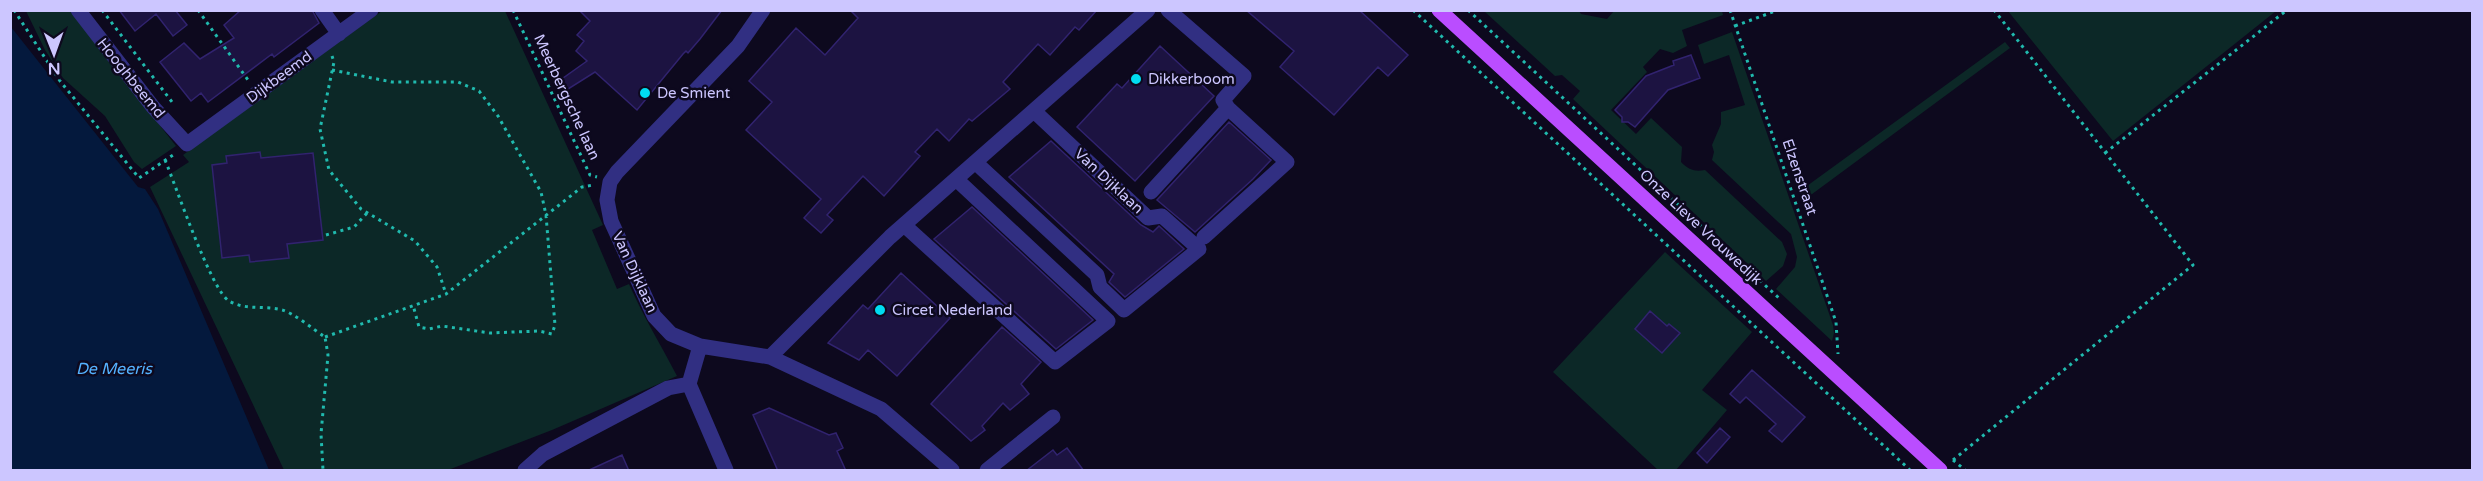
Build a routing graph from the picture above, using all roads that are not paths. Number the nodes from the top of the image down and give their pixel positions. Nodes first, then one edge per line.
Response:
1 (78, 10) edge
2 (322, 10) edge
3 (371, 10) edge
4 (763, 10) edge
5 (1148, 10) edge
6 (1168, 10) edge
7 (1439, 10) edge
8 (334, 38) junction
9 (1228, 108) junction
10 (1034, 111) junction
11 (187, 144) joint
12 (975, 162) junction
13 (956, 179) junction
14 (1152, 192) dead end
15 (903, 225) junction
16 (1204, 237) dead end
17 (699, 346) junction
18 (770, 357) junction
19 (689, 384) junction
20 (1053, 417) dead end
21 (1943, 468) edge
22 (525, 471) edge
23 (726, 471) edge
24 (952, 471) edge
25 (987, 471) edge

1 - 11 street, Hooghbeemd
2 - 8 street
3 - 8 street, Dijkbeemd
4 - 17 street, Van Dijklaan
5 - 10 street
6 - 9 street, Van Dijklaan
7 - 21 main road, Onze Lieve Vrouwedijk
8 - 11 street, Dijkbeemd
9 - 14 street, Van Dijklaan
9 - 16 street
10 - 12 street
10 - 12 street, Van Dijklaan
12 - 13 street
13 - 15 street
13 - 15 street
15 - 18 street
17 - 18 street, Van Dijklaan
17 - 19 street
18 - 24 street, Van Dijklaan
19 - 22 street
19 - 23 street
20 - 25 street

